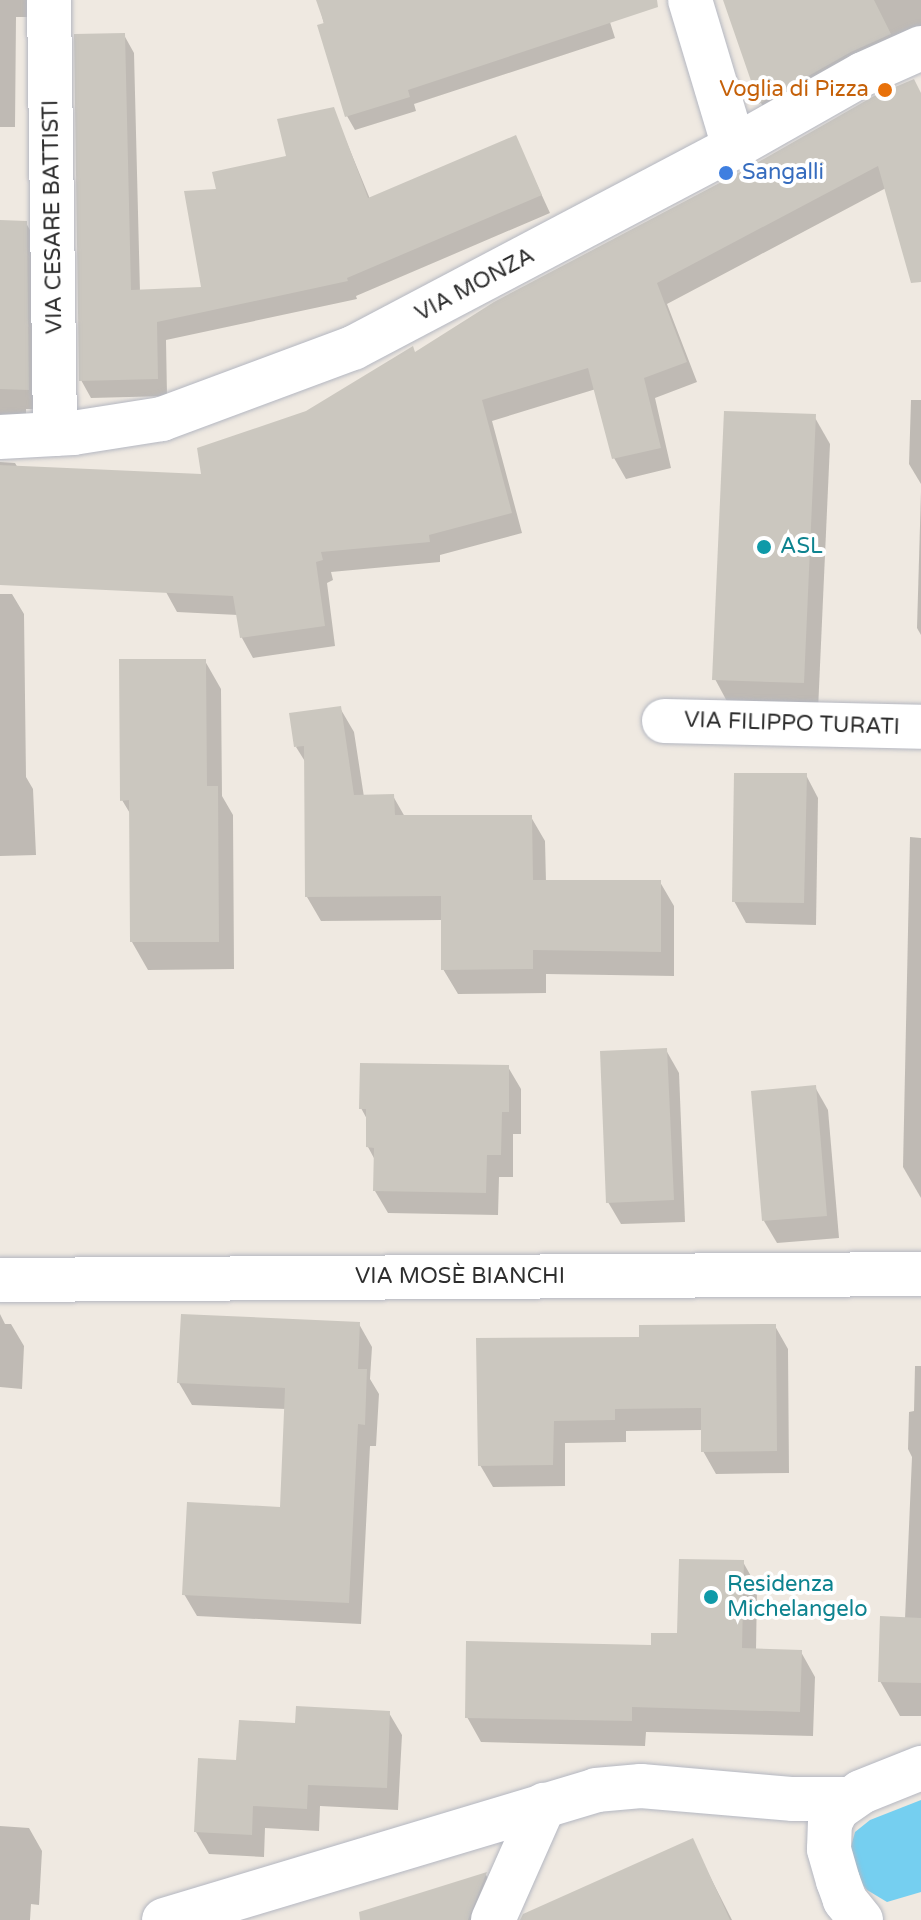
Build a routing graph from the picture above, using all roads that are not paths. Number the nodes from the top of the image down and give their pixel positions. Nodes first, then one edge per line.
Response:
1 (49, 0) edge
2 (690, 0) edge
3 (921, 48) edge
4 (734, 147) junction
5 (55, 434) junction
6 (0, 437) edge
7 (664, 721) dead end
8 (921, 727) edge
9 (921, 1274) edge
10 (0, 1280) edge
11 (921, 1768) edge
12 (763, 1797) junction
13 (850, 1799) junction
14 (544, 1805) junction
15 (828, 1841) junction
16 (164, 1920) edge
17 (493, 1920) edge
18 (859, 1920) edge

1 - 5 street, VIA CESARE BATTISTI
2 - 4 street
3 - 4 street, VIA MONZA
4 - 5 street, VIA MONZA
5 - 6 street, VIA MONZA
7 - 8 street, VIA FILIPPO TURATI
9 - 10 street, VIA MOSÈ BIANCHI
11 - 13 street
12 - 13 street
12 - 14 street
12 - 15 street
13 - 15 street
14 - 16 street
14 - 17 street
15 - 18 street

